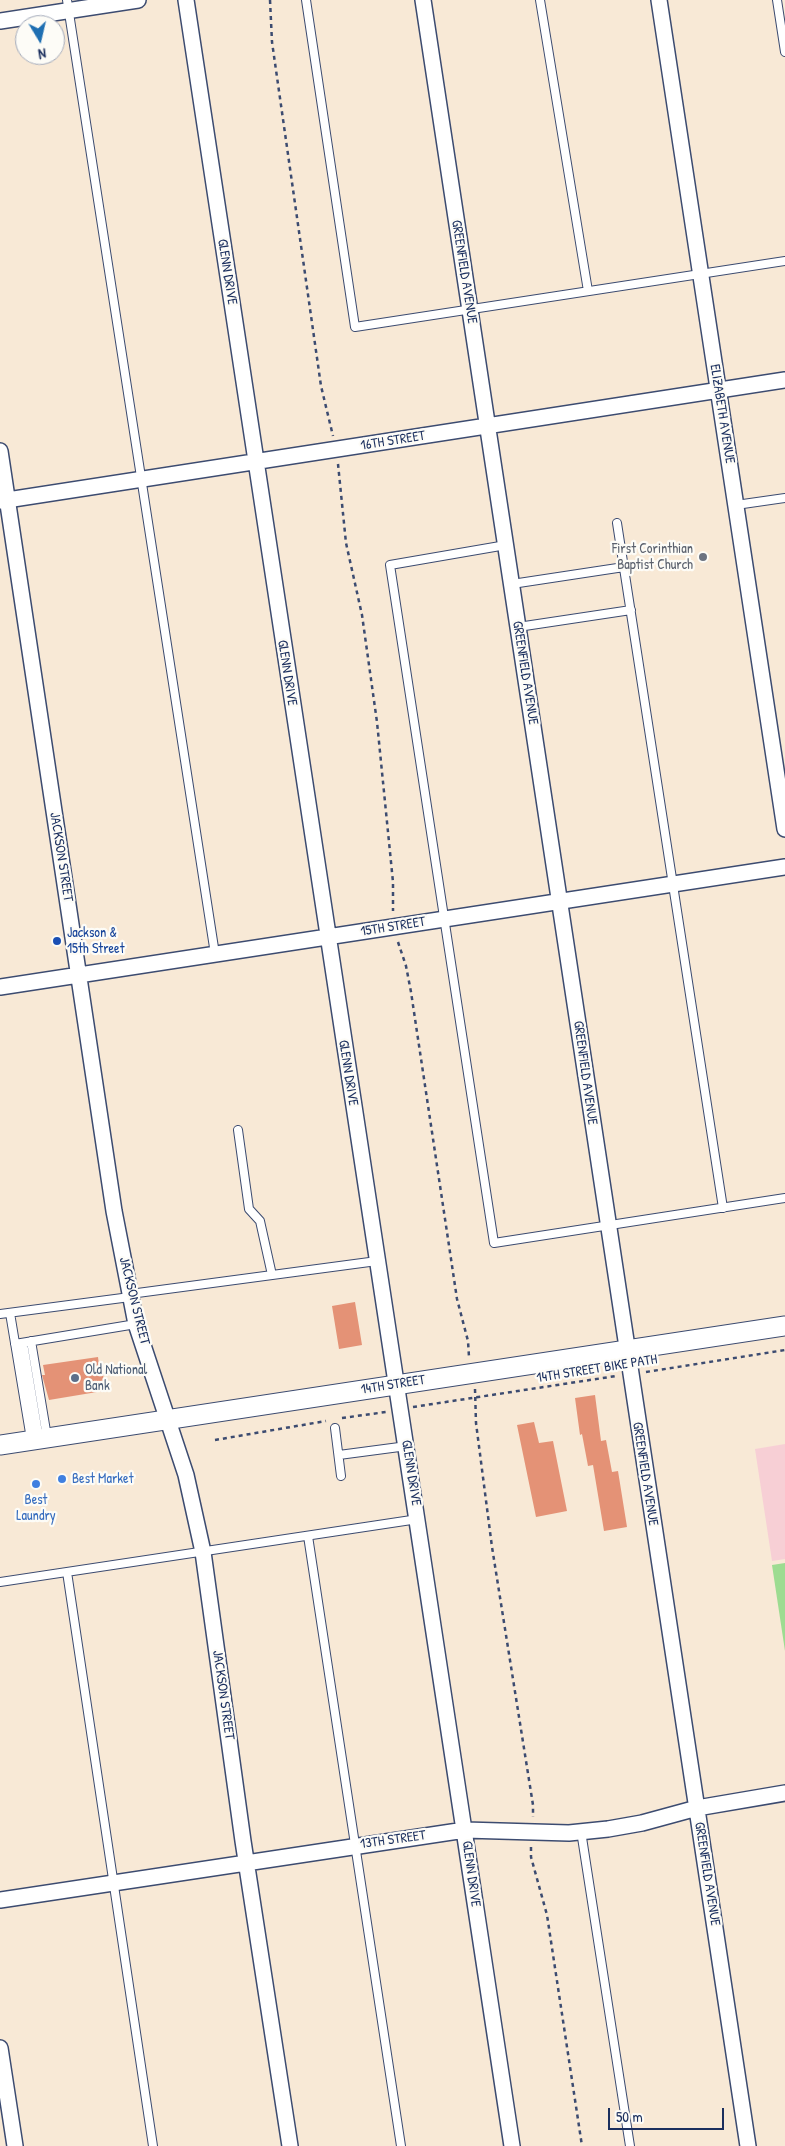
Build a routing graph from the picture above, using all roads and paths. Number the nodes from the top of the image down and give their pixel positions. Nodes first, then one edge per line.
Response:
1 (138, 0) edge
2 (186, 0) edge
3 (270, 0) edge
4 (306, 0) edge
5 (423, 0) edge
6 (540, 0) edge
7 (659, 0) edge
8 (777, 0) edge
9 (67, 5) edge
10 (0, 21) edge
11 (783, 30) edge
12 (785, 52) edge
13 (785, 261) edge
14 (701, 274) junction
15 (588, 291) junction
16 (470, 309) junction
17 (785, 380) edge
18 (718, 390) junction
19 (488, 426) junction
20 (332, 428) dead end
21 (0, 451) edge
22 (255, 462) junction
23 (338, 467) dead end
24 (141, 479) junction
25 (785, 498) edge
26 (4, 500) edge
27 (736, 505) junction
28 (617, 523) dead end
29 (506, 545) junction
30 (624, 567) junction
31 (512, 584) junction
32 (630, 610) junction
33 (518, 627) junction
34 (785, 829) edge
35 (785, 867) edge
36 (672, 884) junction
37 (560, 902) junction
38 (393, 910) dead end
39 (444, 920) junction
40 (328, 937) junction
41 (397, 941) dead end
42 (215, 954) junction
43 (78, 975) junction
44 (0, 987) edge
45 (238, 1130) dead end
46 (785, 1198) edge
47 (723, 1208) junction
48 (608, 1226) junction
49 (377, 1260) junction
50 (272, 1275) junction
51 (130, 1296) junction
52 (10, 1313) junction
53 (0, 1314) edge
54 (136, 1324) junction
55 (785, 1326) edge
56 (27, 1342) junction
57 (15, 1344) junction
58 (626, 1350) junction
59 (785, 1350) edge
60 (469, 1357) dead end
61 (630, 1374) junction
62 (398, 1384) junction
63 (475, 1392) dead end
64 (475, 1398) junction
65 (413, 1408) dead end
66 (389, 1411) dead end
67 (341, 1418) dead end
68 (168, 1419) junction
69 (333, 1424) joint
70 (39, 1439) junction
71 (215, 1440) dead end
72 (0, 1445) edge
73 (407, 1446) junction
74 (339, 1455) junction
75 (341, 1476) dead end
76 (418, 1519) junction
77 (308, 1536) junction
78 (203, 1552) junction
79 (67, 1572) junction
80 (0, 1582) edge
81 (785, 1793) edge
82 (697, 1808) junction
83 (533, 1824) dead end
84 (465, 1830) junction
85 (580, 1832) junction
86 (530, 1838) dead end
87 (355, 1845) junction
88 (246, 1861) junction
89 (112, 1882) junction
90 (0, 1900) edge
91 (0, 2048) edge
92 (15, 2146) edge
93 (153, 2146) edge
94 (290, 2146) edge
95 (401, 2146) edge
96 (512, 2146) edge
97 (582, 2146) edge
98 (630, 2146) edge
99 (748, 2146) edge

1 - 9 street
2 - 22 street, GLENN DRIVE
3 - 20 path
4 - 16 lane
5 - 16 street, GREENFIELD AVENUE
6 - 15 lane
7 - 14 street, ELIZABETH AVENUE
8 - 11 lane
9 - 10 street
9 - 24 lane
11 - 12 lane
13 - 14 lane
14 - 15 lane
14 - 18 street, ELIZABETH AVENUE
15 - 16 lane
16 - 19 street, GREENFIELD AVENUE
17 - 18 street, 16TH STREET
18 - 19 street, 16TH STREET
18 - 27 street, ELIZABETH AVENUE
19 - 22 street, 16TH STREET
19 - 29 street, GREENFIELD AVENUE
21 - 26 street, JACKSON STREET
22 - 24 street, 16TH STREET
22 - 40 street, GLENN DRIVE
23 - 38 path
24 - 26 street, 16TH STREET
24 - 42 lane
25 - 27 lane
26 - 43 street, JACKSON STREET
27 - 34 street, ELIZABETH AVENUE
28 - 30 lane
29 - 31 street, GREENFIELD AVENUE
29 - 39 lane
30 - 31 lane
30 - 32 lane
31 - 33 street, GREENFIELD AVENUE
32 - 33 lane
32 - 36 lane
33 - 37 street, GREENFIELD AVENUE
35 - 36 street, 15TH STREET
36 - 37 street, 15TH STREET
36 - 47 lane
37 - 39 street, 15TH STREET
37 - 48 street, GREENFIELD AVENUE
39 - 40 street, 15TH STREET
39 - 48 lane
40 - 42 street, 15TH STREET
40 - 49 street, GLENN DRIVE
41 - 60 path
42 - 43 street, 15TH STREET
43 - 44 street, 15TH STREET
43 - 51 street, JACKSON STREET
45 - 50 lane
46 - 47 lane
47 - 48 lane
48 - 58 street, GREENFIELD AVENUE
49 - 50 lane
49 - 62 street, GLENN DRIVE
50 - 51 lane
51 - 52 lane
51 - 54 street, JACKSON STREET
52 - 53 lane
52 - 57 lane
54 - 56 lane
54 - 68 street, JACKSON STREET
55 - 58 street, 14TH STREET
56 - 57 lane
56 - 70 lane
57 - 70 lane
58 - 61 street, GREENFIELD AVENUE
58 - 62 street, 14TH STREET
59 - 61 path, 14TH STREET BIKE PATH
61 - 64 path, 14TH STREET BIKE PATH
61 - 82 street, GREENFIELD AVENUE
62 - 68 street, 14TH STREET
62 - 73 street, GLENN DRIVE
63 - 64 path
64 - 65 path, 14TH STREET BIKE PATH
64 - 83 path
66 - 67 path
68 - 70 street, 14TH STREET
68 - 78 street, JACKSON STREET
69 - 71 path
69 - 74 lane
70 - 72 street, 14TH STREET
73 - 74 lane
73 - 76 street, GLENN DRIVE
74 - 75 lane
76 - 77 lane
76 - 84 street, GLENN DRIVE
77 - 78 lane
77 - 87 lane
78 - 79 lane
78 - 88 street, JACKSON STREET
79 - 80 lane
79 - 89 lane
81 - 82 street, 13TH STREET
82 - 85 street, 13TH STREET
82 - 99 street, GREENFIELD AVENUE
84 - 85 street, 13TH STREET
84 - 87 street, 13TH STREET
84 - 96 street, GLENN DRIVE
85 - 98 lane
86 - 97 path
87 - 88 street, 13TH STREET
87 - 95 lane
88 - 89 street, 13TH STREET
88 - 94 street, JACKSON STREET
89 - 90 street, 13TH STREET
89 - 93 lane
91 - 92 street

